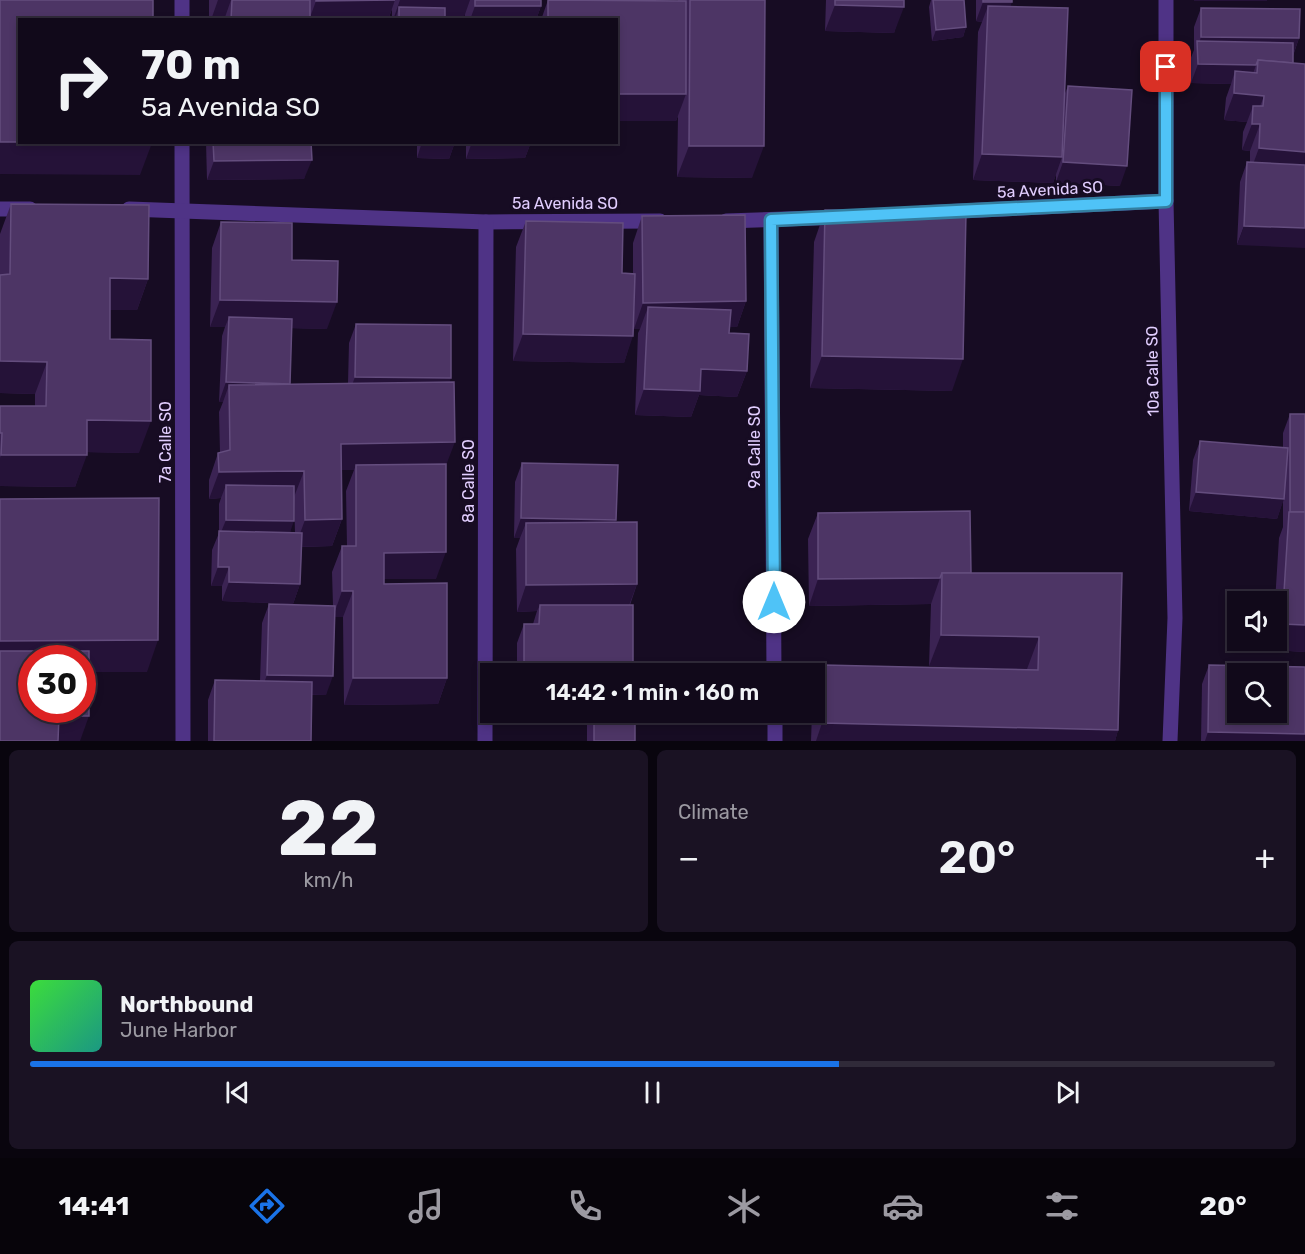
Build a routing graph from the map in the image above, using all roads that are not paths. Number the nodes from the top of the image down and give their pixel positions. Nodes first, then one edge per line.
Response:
1 (182, 0) edge
2 (1166, 0) edge
3 (182, 18) edge
4 (182, 144) edge
5 (1166, 201) junction
6 (0, 208) edge
7 (46, 209) edge
8 (114, 209) edge
9 (183, 209) junction
10 (903, 214) edge
11 (855, 216) edge
12 (771, 220) junction
13 (676, 221) edge
14 (711, 221) edge
15 (486, 222) junction
16 (774, 663) edge
17 (775, 723) edge
18 (183, 741) edge
19 (485, 741) edge
20 (775, 741) edge
21 (1170, 741) edge

1 - 3 street
2 - 5 street, 10a Calle SO
4 - 9 street, 7a Calle SO
5 - 10 street, 5a Avenida SO
5 - 21 street, 10a Calle SO
6 - 7 street
8 - 9 street, 5a Avenida SO
9 - 15 street, 5a Avenida SO
9 - 18 street, 7a Calle SO
11 - 12 street
12 - 14 street
12 - 16 street, 9a Calle SO
13 - 15 street, 5a Avenida SO
15 - 19 street, 8a Calle SO
17 - 20 street

